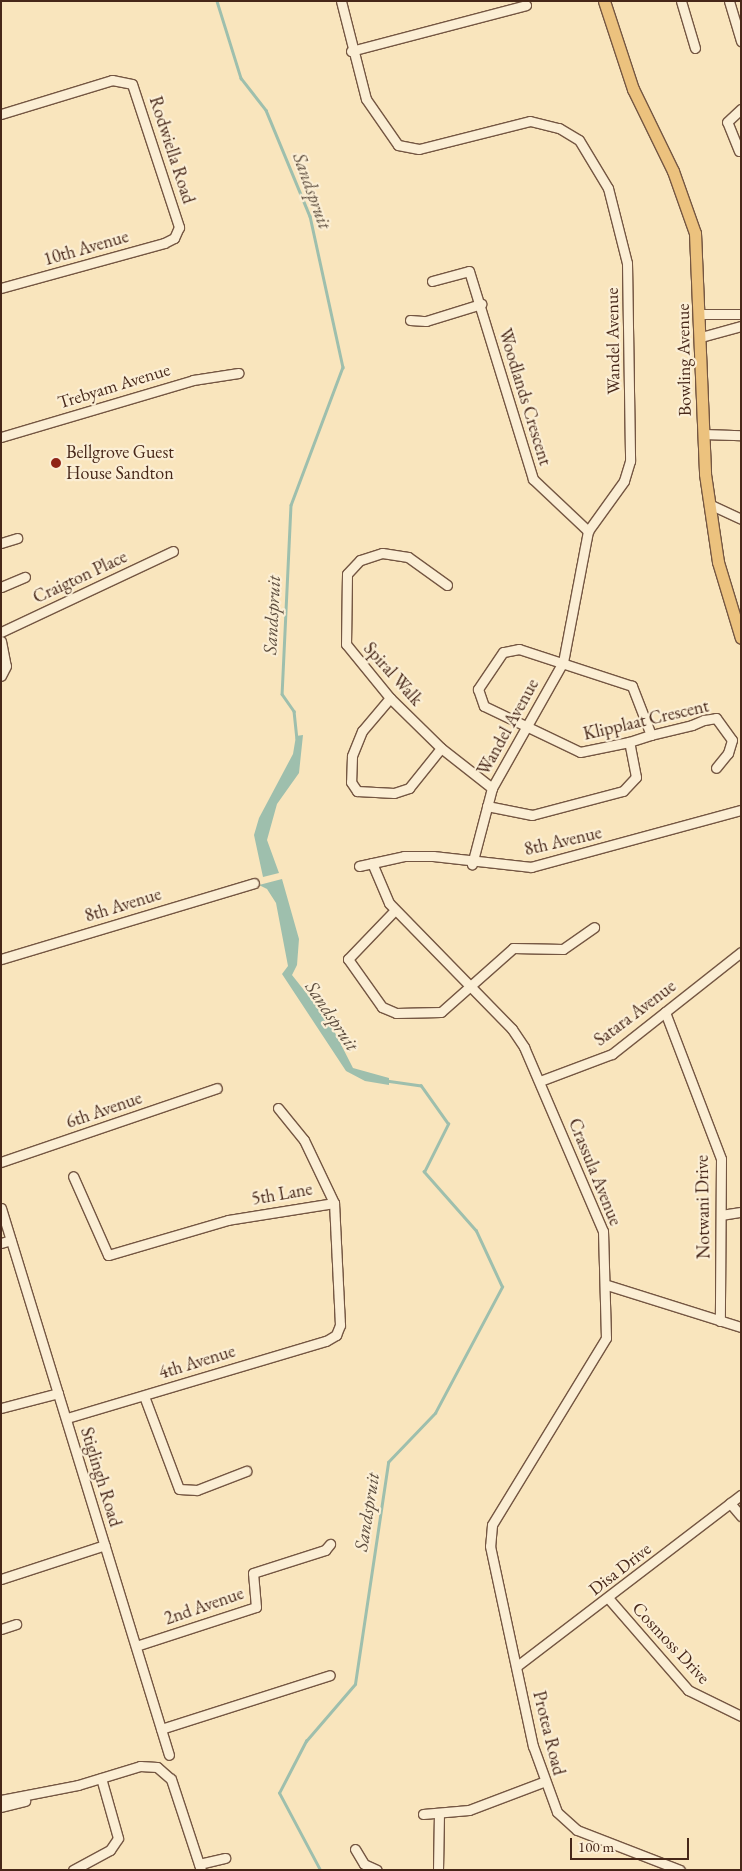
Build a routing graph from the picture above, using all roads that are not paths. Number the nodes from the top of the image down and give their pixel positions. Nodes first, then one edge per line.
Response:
1 (341, 1) edge
2 (597, 1) edge
3 (604, 1) edge
4 (681, 1) edge
5 (729, 1) edge
6 (526, 5) dead end
7 (741, 41) edge
8 (694, 48) dead end
9 (351, 51) junction
10 (633, 89) junction
11 (741, 109) edge
12 (1, 114) edge
13 (739, 151) dead end
14 (177, 234) joint
15 (432, 281) dead end
16 (1, 288) edge
17 (481, 304) junction
18 (700, 314) junction
19 (741, 314) edge
20 (410, 320) dead end
21 (741, 326) edge
22 (701, 337) junction
23 (238, 373) dead end
24 (703, 434) junction
25 (741, 434) edge
26 (1, 437) edge
27 (708, 504) junction
28 (741, 519) edge
29 (588, 531) junction
30 (17, 538) dead end
31 (1, 543) edge
32 (174, 551) dead end
33 (25, 577) dead end
34 (447, 585) dead end
35 (1, 587) edge
36 (1, 632) edge
37 (741, 638) edge
38 (1, 641) edge
39 (564, 662) junction
40 (1, 676) edge
41 (390, 698) junction
42 (528, 727) junction
43 (652, 736) junction
44 (629, 742) junction
45 (441, 748) junction
46 (716, 768) dead end
47 (492, 788) junction
48 (486, 806) junction
49 (741, 810) edge
50 (372, 863) junction
51 (472, 864) junction
52 (359, 866) dead end
53 (254, 883) dead end
54 (395, 910) junction
55 (594, 927) dead end
56 (741, 952) edge
57 (1, 959) edge
58 (472, 987) junction
59 (665, 1012) junction
60 (540, 1081) junction
61 (217, 1088) dead end
62 (278, 1108) dead end
63 (1, 1162) edge
64 (73, 1176) dead end
65 (334, 1203) junction
66 (1, 1208) edge
67 (741, 1212) edge
68 (721, 1215) junction
69 (11, 1240) junction
70 (1, 1243) edge
71 (607, 1285) junction
72 (720, 1321) junction
73 (741, 1327) edge
74 (336, 1335) joint
75 (58, 1393) junction
76 (144, 1396) junction
77 (1, 1408) edge
78 (67, 1418) junction
79 (246, 1471) dead end
80 (741, 1495) edge
81 (730, 1503) junction
82 (741, 1516) edge
83 (492, 1525) joint
84 (330, 1544) dead end
85 (106, 1546) junction
86 (1, 1579) edge
87 (609, 1598) junction
88 (16, 1624) dead end
89 (1, 1628) edge
90 (136, 1646) junction
91 (517, 1666) junction
92 (330, 1675) dead end
93 (741, 1716) edge
94 (161, 1728) junction
95 (169, 1755) dead end
96 (101, 1778) junction
97 (543, 1782) junction
98 (78, 1786) junction
99 (1, 1800) edge
100 (1, 1807) edge
101 (439, 1813) junction
102 (423, 1814) dead end
103 (355, 1849) dead end
104 (225, 1858) dead end
105 (200, 1867) edge
106 (73, 1870) edge
107 (377, 1870) edge
108 (438, 1870) edge
109 (680, 1870) edge

1 - 9 street, Wandel Avenue
2 - 10 main road, Bowling Avenue
3 - 10 main road, Bowling Avenue
4 - 8 street
5 - 7 street
6 - 9 street
9 - 29 street, Wandel Avenue
10 - 18 main road, Bowling Avenue
11 - 13 street
12 - 14 street, Rodwiella Road
14 - 16 street, 10th Avenue
15 - 17 street, Woodlands Crescent
17 - 20 street
17 - 29 street, Woodlands Crescent
18 - 19 street
18 - 22 main road, Bowling Avenue
21 - 22 street
22 - 24 main road, Bowling Avenue
23 - 26 street, Trebyam Avenue
24 - 25 street
24 - 27 main road, Bowling Avenue
27 - 28 street
27 - 37 main road, Bowling Avenue
29 - 39 street, Wandel Avenue
30 - 31 street
32 - 36 street, Craigton Place
33 - 35 street
34 - 41 street, Spiral Walk
38 - 40 street
39 - 42 street, Wandel Avenue
39 - 42 street, Klipplaat Crescent
39 - 43 street
41 - 45 street, Spiral Walk
41 - 45 street
42 - 44 street, Klipplaat Crescent
42 - 47 street, Wandel Avenue
43 - 44 street, Klipplaat Crescent
43 - 46 street, Klipplaat Crescent
44 - 48 street
45 - 47 street, Spiral Walk
47 - 48 street, Wandel Avenue
48 - 51 street, Wandel Avenue
49 - 51 street, 8th Avenue
50 - 51 street, 8th Avenue
50 - 52 street, 8th Avenue
50 - 54 street, Crassula Avenue
53 - 57 street, 8th Avenue
54 - 58 street, Crassula Avenue
54 - 58 street
55 - 58 street
56 - 59 street, Satara Avenue
58 - 60 street, Crassula Avenue
59 - 60 street, Satara Avenue
59 - 68 street, Notwani Drive
60 - 71 street, Crassula Avenue
61 - 63 street, 6th Avenue
62 - 65 street
64 - 65 street, 5th Lane
65 - 74 street, 5th Lane
66 - 69 street, Stiglingh Road
67 - 68 street
68 - 72 street, Notwani Drive
69 - 70 street
69 - 75 street, Stiglingh Road
71 - 72 street
71 - 83 street, Crassula Avenue
72 - 73 street
74 - 76 street, 4th Avenue
75 - 77 street
75 - 78 street, Stiglingh Road
76 - 78 street, 4th Avenue
76 - 79 street
78 - 85 street, Stiglingh Road
80 - 81 street, Disa Drive
81 - 82 street
81 - 87 street, Disa Drive
83 - 91 street, Protea Road
84 - 90 street, 2nd Avenue
85 - 86 street
85 - 90 street, Stiglingh Road
87 - 91 street, Disa Drive
87 - 93 street, Cosmoss Drive
88 - 89 street
90 - 94 street, Stiglingh Road
91 - 97 street, Protea Road
92 - 94 street
94 - 95 street, Stiglingh Road
96 - 98 street
96 - 105 street
96 - 106 street
97 - 101 street
97 - 109 street, Protea Road
98 - 99 street
98 - 100 street
101 - 102 street
101 - 108 street
103 - 107 street
104 - 105 street

